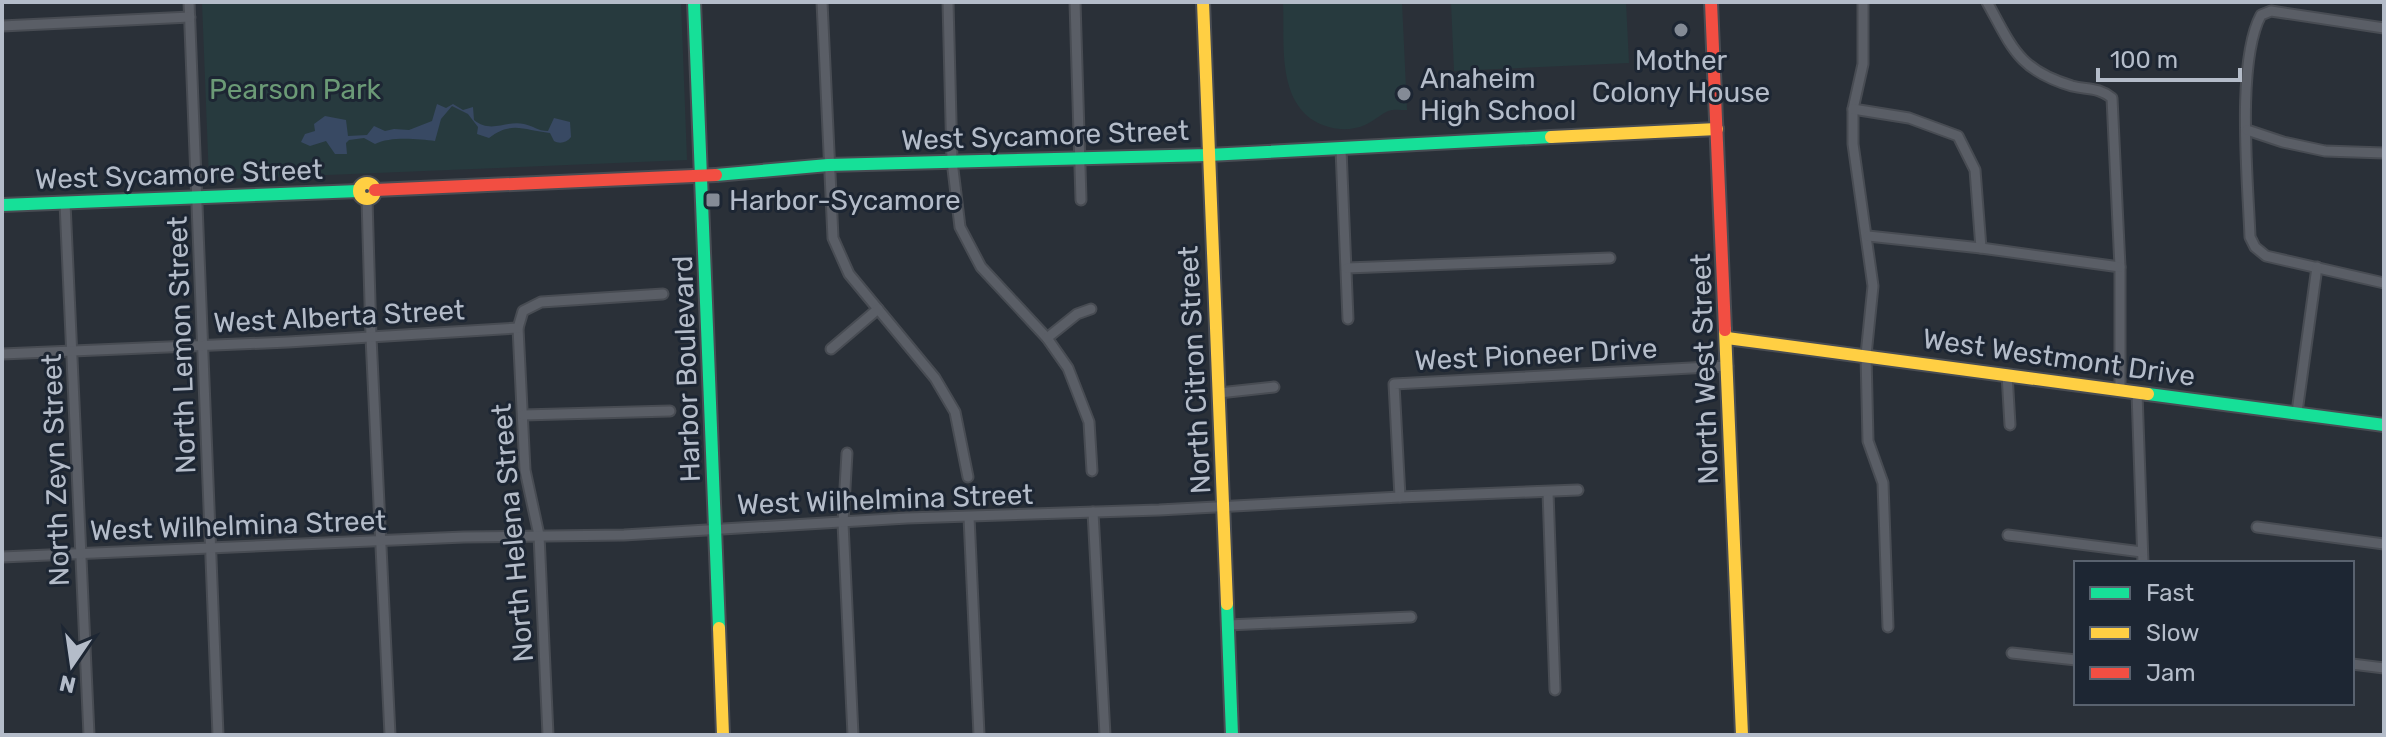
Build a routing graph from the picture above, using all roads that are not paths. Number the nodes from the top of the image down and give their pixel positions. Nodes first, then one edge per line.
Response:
1 (189, 2) edge
2 (694, 2) edge
3 (822, 2) edge
4 (948, 2) edge
5 (1075, 2) edge
6 (1203, 2) edge
7 (1711, 2) edge
8 (1863, 2) edge
9 (1987, 2) edge
10 (190, 17) junction
11 (2, 26) edge
12 (2384, 28) edge
13 (1853, 109) junction
14 (1717, 129) junction
15 (2247, 130) junction
16 (1341, 149) junction
17 (2384, 153) edge
18 (1208, 155) junction
19 (1080, 157) junction
20 (952, 161) junction
21 (828, 165) junction
22 (701, 176) junction
23 (367, 194) junction
24 (197, 198) junction
25 (1081, 200) dead end
26 (65, 203) junction
27 (2, 205) edge
28 (1868, 236) junction
29 (1981, 248) junction
30 (1610, 258) dead end
31 (2120, 267) junction
32 (2317, 267) junction
33 (1347, 268) junction
34 (2384, 283) edge
35 (663, 294) dead end
36 (878, 309) junction
37 (1091, 309) dead end
38 (1348, 319) dead end
39 (518, 328) junction
40 (371, 337) junction
41 (1047, 338) junction
42 (1727, 338) junction
43 (203, 345) junction
44 (831, 349) dead end
45 (72, 350) junction
46 (2, 354) edge
47 (1866, 355) junction
48 (1728, 366) junction
49 (2007, 374) junction
50 (1274, 387) dead end
51 (2120, 390) junction
52 (1219, 393) junction
53 (2137, 393) junction
54 (670, 411) dead end
55 (2297, 412) junction
56 (523, 415) junction
57 (2010, 425) dead end
58 (2384, 425) edge
59 (847, 453) dead end
60 (1092, 471) dead end
61 (968, 477) dead end
62 (1578, 490) dead end
63 (1548, 492) junction
64 (1400, 497) junction
65 (1224, 506) junction
66 (1093, 512) junction
67 (969, 517) junction
68 (843, 523) junction
69 (2257, 527) dead end
70 (717, 528) junction
71 (539, 535) junction
72 (2008, 535) dead end
73 (381, 542) junction
74 (2384, 544) edge
75 (211, 548) junction
76 (2142, 552) junction
77 (80, 554) junction
78 (2, 557) edge
79 (2143, 561) edge
80 (1411, 617) dead end
81 (1228, 625) junction
82 (1888, 627) dead end
83 (2012, 653) dead end
84 (2074, 660) edge
85 (2354, 664) edge
86 (2384, 668) edge
87 (1555, 690) dead end
88 (1742, 734) edge
89 (89, 735) edge
90 (218, 735) edge
91 (390, 735) edge
92 (548, 735) edge
93 (723, 735) edge
94 (853, 735) edge
95 (979, 735) edge
96 (1105, 735) edge
97 (1232, 735) edge
98 (1749, 735) edge

1 - 10 street, North Lemon Street
2 - 22 street, Harbor Boulevard
3 - 21 street
4 - 20 street
5 - 19 street
6 - 18 street, North Citron Street
7 - 14 street, North West Street
8 - 13 street
9 - 31 street
10 - 11 street
10 - 24 street, North Lemon Street
12 - 15 street
13 - 28 street
13 - 29 street
14 - 16 street, West Sycamore Street
14 - 42 street, North West Street
15 - 17 street
15 - 32 street
16 - 18 street, West Sycamore Street
16 - 33 street
18 - 19 street, West Sycamore Street
18 - 52 street, North Citron Street
19 - 20 street, West Sycamore Street
19 - 25 street
20 - 21 street, West Sycamore Street
20 - 41 street
21 - 22 street, West Sycamore Street
21 - 36 street
22 - 23 street, West Sycamore Street
22 - 70 street, Harbor Boulevard
23 - 24 street, West Sycamore Street
23 - 40 street
24 - 26 street, West Sycamore Street
24 - 43 street, North Lemon Street
26 - 27 street, West Sycamore Street
26 - 45 street, North Zeyn Street
28 - 29 street
28 - 47 street
29 - 31 street
30 - 33 street
31 - 51 street
32 - 34 street
32 - 55 street
33 - 38 street
35 - 39 street
36 - 44 street
36 - 61 street
37 - 41 street
39 - 40 street, West Alberta Street
39 - 56 street, North Helena Street
40 - 43 street, West Alberta Street
40 - 73 street
41 - 60 street
42 - 47 street, West Westmont Drive
42 - 48 street, North West Street
43 - 45 street, West Alberta Street
43 - 75 street, North Lemon Street
45 - 46 street, West Alberta Street
45 - 77 street, North Zeyn Street
47 - 49 street, West Westmont Drive
47 - 82 street
48 - 64 street, West Pioneer Drive
48 - 88 street, North West Street
49 - 51 street, West Westmont Drive
49 - 57 street
50 - 52 street
51 - 53 street, West Westmont Drive
52 - 65 street, North Citron Street
53 - 55 street, West Westmont Drive
53 - 76 street
54 - 56 street
55 - 58 street, West Westmont Drive
56 - 71 street, North Helena Street
59 - 68 street
62 - 63 street, West Wilhelmina Street
63 - 64 street, West Wilhelmina Street
63 - 87 street
64 - 65 street, West Wilhelmina Street
65 - 66 street, West Wilhelmina Street
65 - 81 street, North Citron Street
66 - 67 street, West Wilhelmina Street
66 - 96 street
67 - 68 street, West Wilhelmina Street
67 - 95 street
68 - 70 street, West Wilhelmina Street
68 - 94 street
69 - 74 street
70 - 71 street, West Wilhelmina Street
70 - 93 street, Harbor Boulevard
71 - 73 street, West Wilhelmina Street
71 - 92 street, North Helena Street
72 - 76 street
73 - 75 street, West Wilhelmina Street
73 - 91 street
75 - 77 street, West Wilhelmina Street
75 - 90 street, North Lemon Street
76 - 79 street
77 - 78 street, West Wilhelmina Street
77 - 89 street, North Zeyn Street
80 - 81 street
81 - 97 street, North Citron Street
83 - 84 street
85 - 86 street
88 - 98 street

